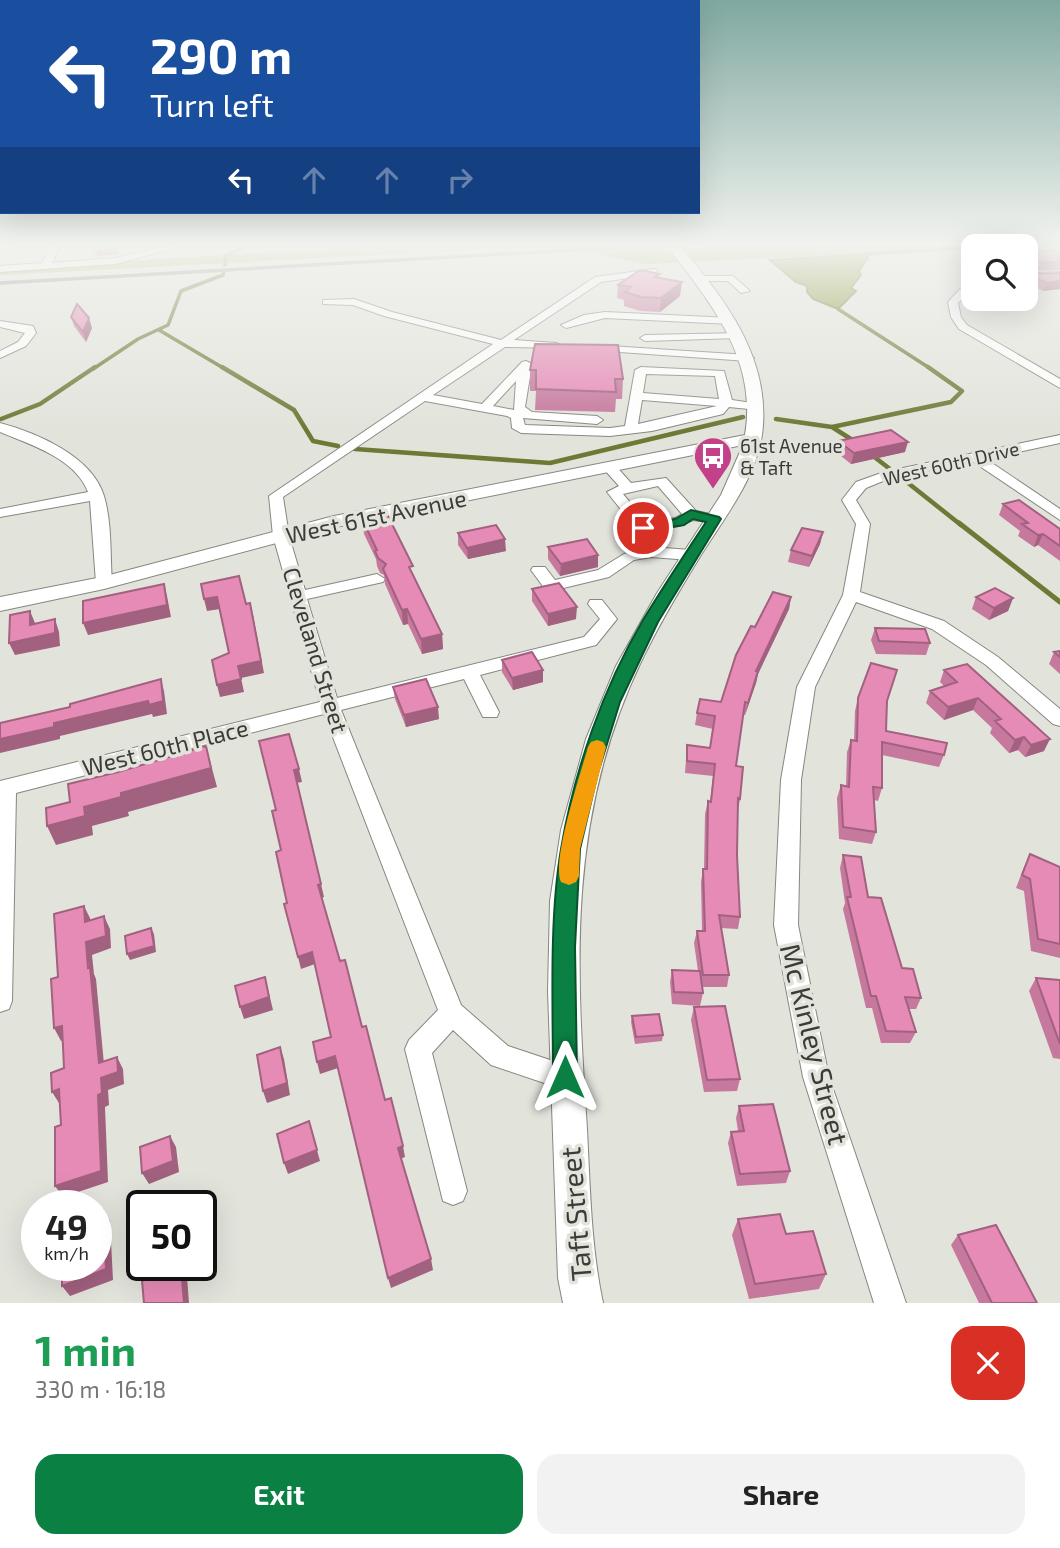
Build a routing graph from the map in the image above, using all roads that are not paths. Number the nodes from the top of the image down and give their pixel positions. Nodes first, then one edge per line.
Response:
1 (369, 307) edge
2 (556, 307) edge
3 (721, 307) edge
4 (954, 307) edge
5 (731, 321) junction
6 (0, 324) edge
7 (566, 325) dead end
8 (738, 335) junction
9 (645, 338) dead end
10 (501, 343) junction
11 (544, 345) junction
12 (570, 346) edge
13 (583, 347) edge
14 (634, 351) junction
15 (0, 355) edge
16 (748, 358) junction
17 (524, 366) junction
18 (642, 370) junction
19 (1060, 384) edge
20 (421, 397) junction
21 (636, 397) junction
22 (726, 403) junction
23 (755, 407) junction
24 (484, 410) junction
25 (631, 425) junction
26 (0, 427) edge
27 (754, 438) junction
28 (1060, 439) edge
29 (679, 453) junction
30 (975, 457) junction
31 (609, 467) junction
32 (740, 474) junction
33 (628, 488) junction
34 (97, 495) junction
35 (849, 500) joint
36 (0, 513) edge
37 (1060, 516) edge
38 (705, 520) junction
39 (281, 536) junction
40 (690, 555) junction
41 (539, 570) dead end
42 (377, 579) dead end
43 (104, 583) junction
44 (851, 595) junction
45 (298, 596) junction
46 (0, 604) edge
47 (596, 604) dead end
48 (469, 671) junction
49 (330, 705) junction
50 (490, 712) dead end
51 (1060, 719) edge
52 (3, 788) edge
53 (0, 1001) edge
54 (452, 1013) junction
55 (565, 1077) junction
56 (453, 1191) dead end
57 (583, 1303) edge
58 (890, 1303) edge

1 - 10 street
2 - 10 street, Cleveland Street
3 - 5 main road, Taft Street
4 - 19 street
5 - 7 street
5 - 8 main road, Taft Street
6 - 15 street
8 - 9 street
8 - 16 main road, Taft Street
10 - 11 street
10 - 20 street, Cleveland Street
11 - 12 street
11 - 17 street
13 - 14 street
14 - 16 street
14 - 18 street
16 - 23 main road, Taft Street
17 - 24 street
17 - 25 street
18 - 21 street
18 - 22 street
20 - 24 street
20 - 39 street, Cleveland Street
21 - 22 street
21 - 25 street
22 - 23 street
22 - 25 street
23 - 27 main road, Taft Street
24 - 25 street
26 - 34 street
27 - 29 main road, West 61st Avenue
27 - 32 main road, Taft Street
28 - 30 street, West 60th Drive
29 - 31 main road, West 61st Avenue
29 - 32 main road
30 - 35 street, West 60th Drive
30 - 37 street
31 - 33 street
31 - 39 main road, West 61st Avenue
32 - 38 main road, Taft Street
33 - 38 street
33 - 38 street
34 - 36 street
34 - 43 street
35 - 44 street, Mc Kinley Street
38 - 40 main road, Taft Street
39 - 43 main road, West 61st Avenue
39 - 45 street, Cleveland Street
40 - 41 street
40 - 55 main road, Taft Street
42 - 45 street
43 - 46 main road, West 61st Avenue
44 - 51 street
44 - 58 street, Mc Kinley Street
45 - 49 street, Cleveland Street
47 - 48 street, West 60th Place
48 - 49 street, West 60th Place
48 - 50 street
49 - 52 street, West 60th Place
49 - 54 street, Cleveland Street
52 - 53 street
54 - 55 street, Cleveland Street
54 - 56 street
55 - 57 main road, Taft Street

